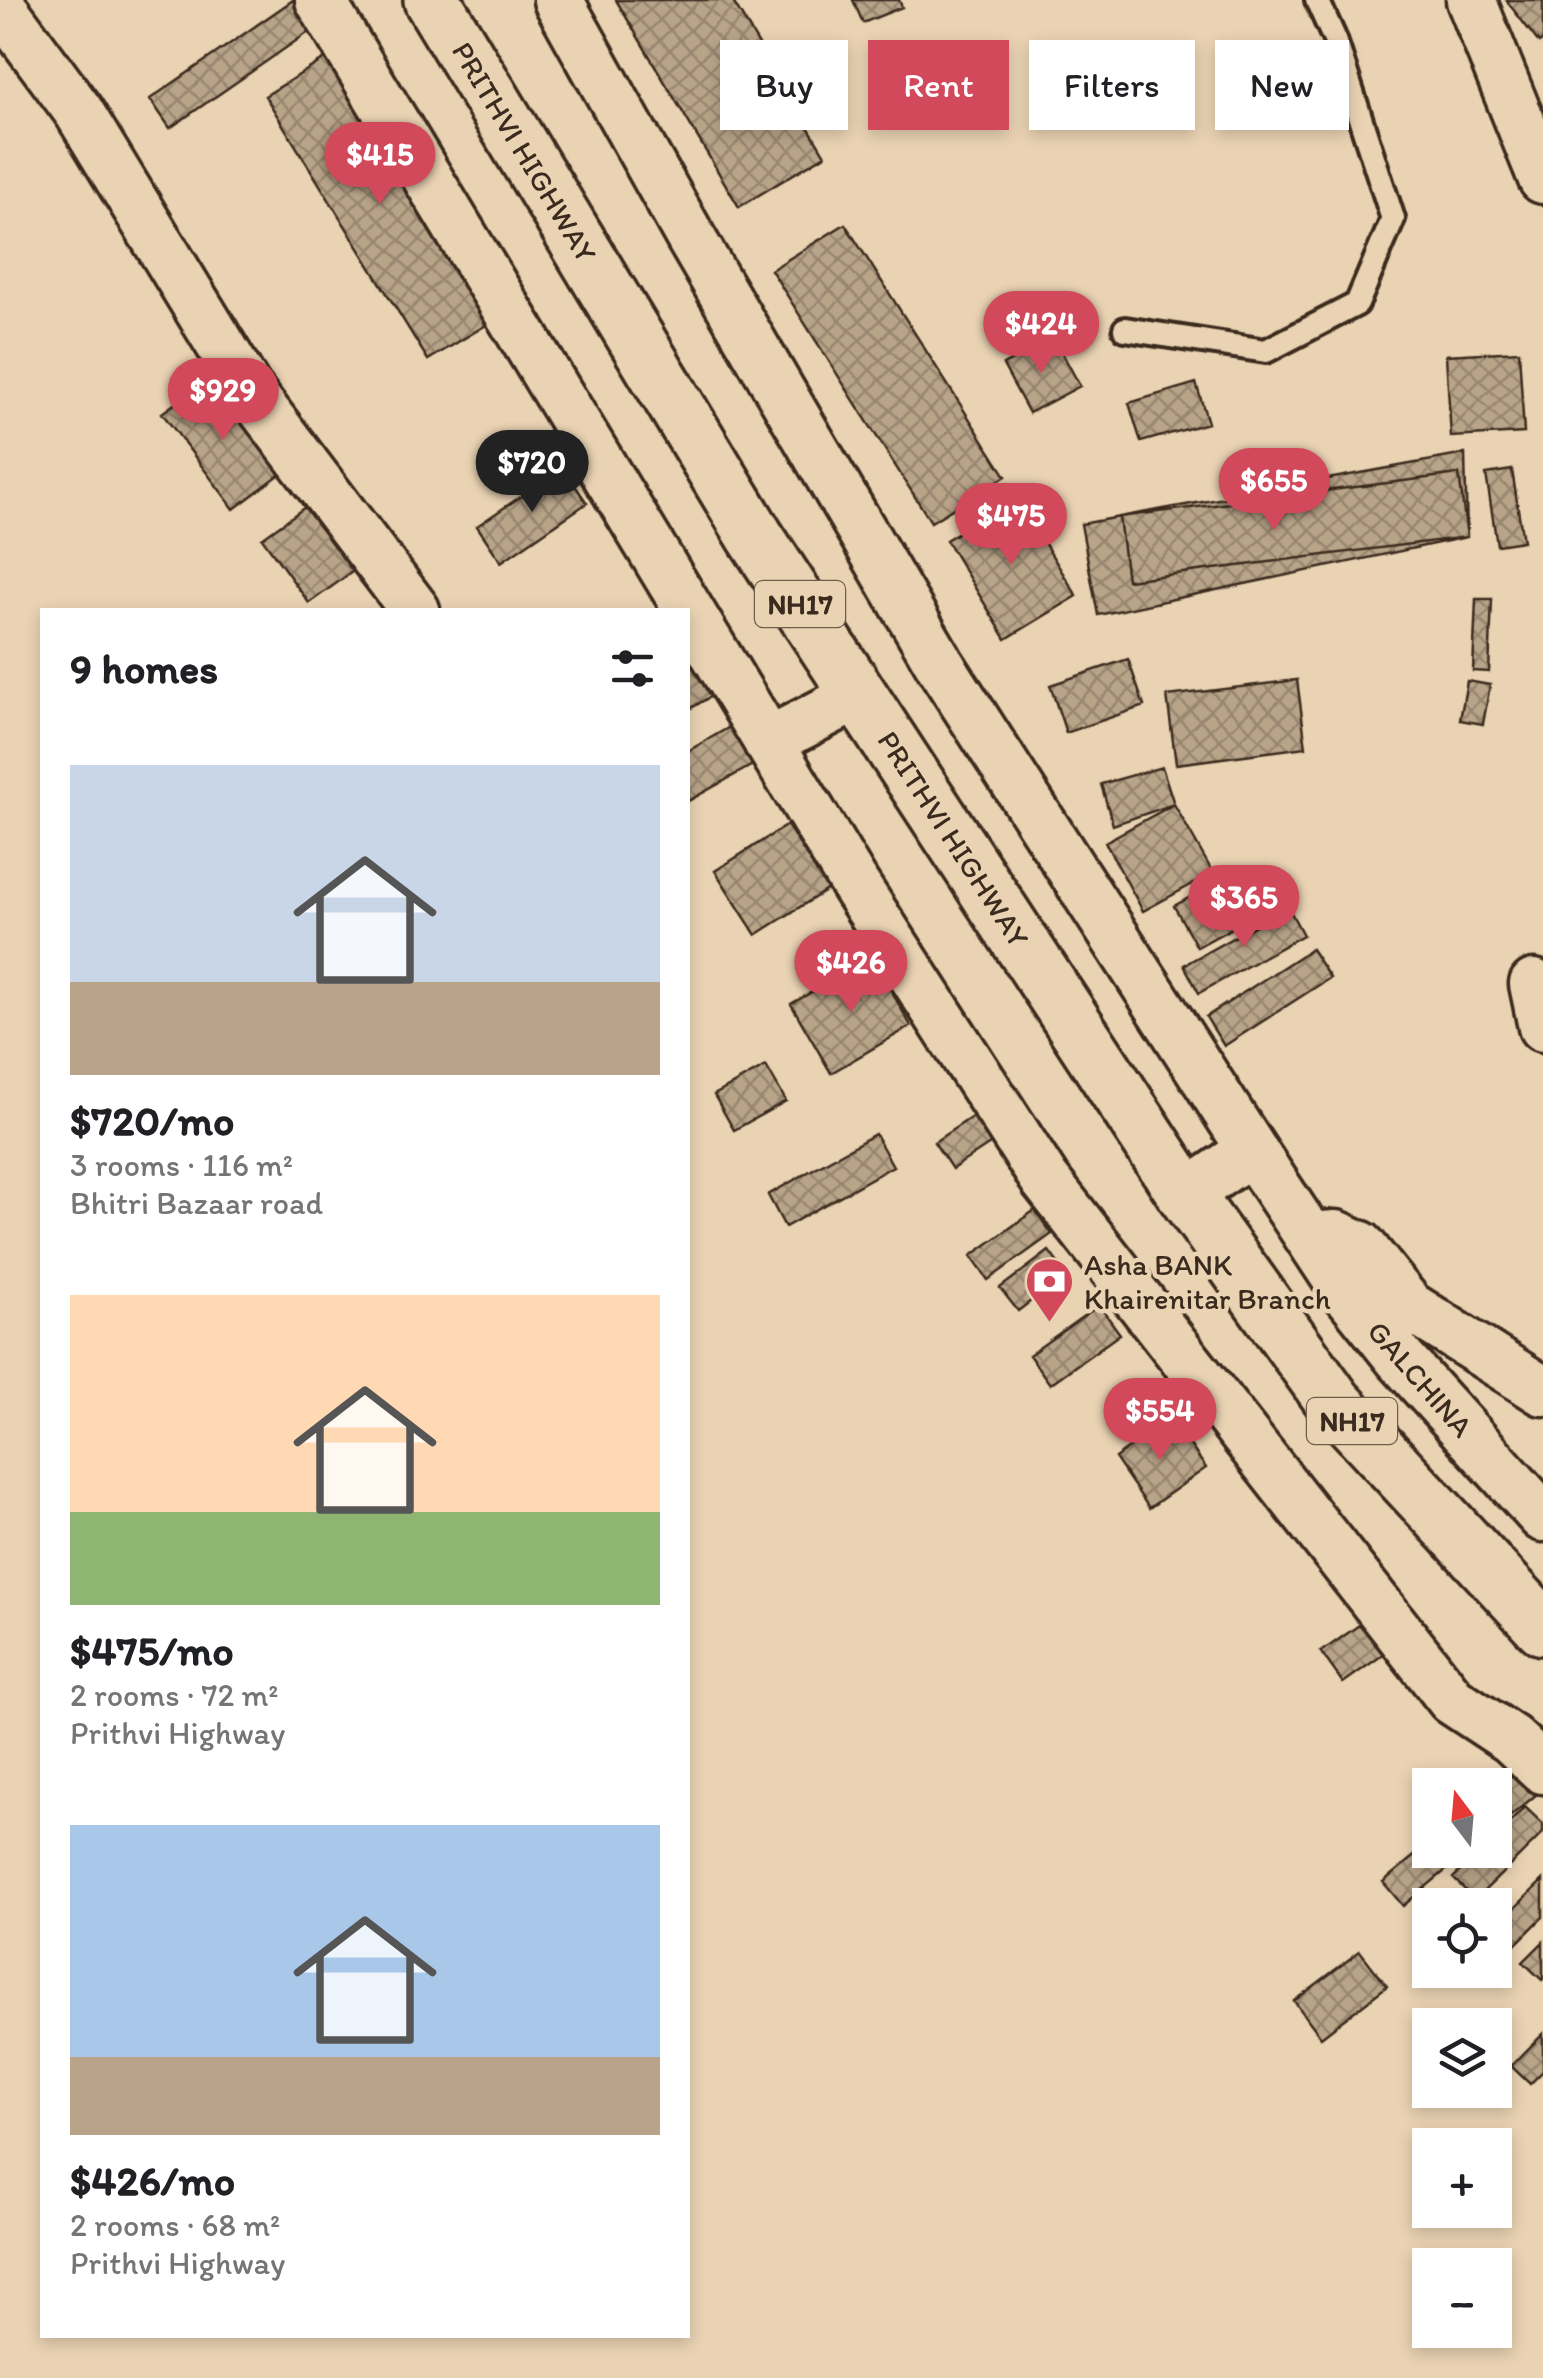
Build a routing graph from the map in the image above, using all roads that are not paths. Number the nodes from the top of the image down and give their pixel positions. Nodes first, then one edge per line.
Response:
1 (320, 0) edge
2 (432, 0) edge
3 (558, 0) edge
4 (1316, 0) edge
5 (1471, 0) edge
6 (0, 5) edge
7 (1543, 179) edge
8 (1125, 329) dead end
9 (413, 608) edge
10 (687, 608) edge
11 (690, 613) edge
12 (859, 695) junction
13 (768, 742) junction
14 (1252, 1150) junction
15 (1186, 1195) junction
16 (1310, 1237) junction
17 (1543, 1391) edge
18 (1543, 1517) edge
19 (1543, 1627) edge
20 (1543, 1769) edge

1 - 10 street
2 - 12 highway, PRITHVI HIGHWAY / NH17
3 - 14 street, GALCHINA
4 - 8 lane
5 - 7 street
6 - 9 street
11 - 13 street
12 - 13 street
12 - 15 highway, PRITHVI HIGHWAY / NH17
13 - 20 street
14 - 15 street
14 - 16 street, GALCHINA
15 - 19 highway, PRITHVI HIGHWAY / NH17
16 - 17 street
16 - 18 street, GALCHINA

